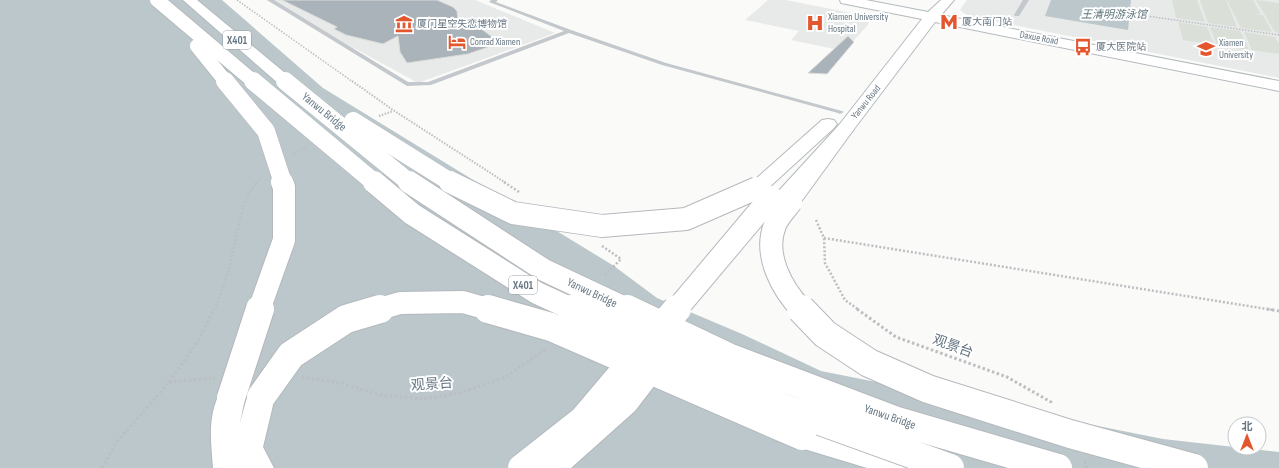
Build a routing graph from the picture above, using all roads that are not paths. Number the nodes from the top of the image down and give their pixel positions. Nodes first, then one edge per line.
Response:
1 (189, 0) edge
2 (270, 0) edge
3 (846, 0) edge
4 (936, 0) edge
5 (948, 0) edge
6 (1026, 0) edge
7 (491, 1) edge
8 (163, 6) edge
9 (927, 15) junction
10 (1017, 15) dead end
11 (569, 31) junction
12 (285, 80) junction
13 (1279, 86) edge
14 (837, 122) junction
15 (775, 197) junction
16 (229, 468) edge
17 (258, 468) edge
18 (522, 468) edge
19 (550, 468) edge
20 (915, 468) edge
21 (950, 468) edge
22 (1058, 468) edge
23 (1194, 468) edge

1 - 12 main road, Yanwu Bridge / X401
2 - 11 lane
3 - 9 main road, Daxue Road
4 - 9 main road, Yanwu Road
5 - 9 main road, Yanwu Road
6 - 10 lane
7 - 11 lane
8 - 16 main road, bridge
8 - 21 main road, Yanwu Bridge / X401, bridge
9 - 13 main road, Daxue Road
9 - 14 main road, Yanwu Road
11 - 14 lane
12 - 15 main road, bridge
12 - 22 main road, Yanwu Bridge / X401, bridge
14 - 15 main road
14 - 15 main road
15 - 18 main road, bridge
15 - 19 main road, bridge
15 - 23 main road, bridge
17 - 20 main road, bridge

